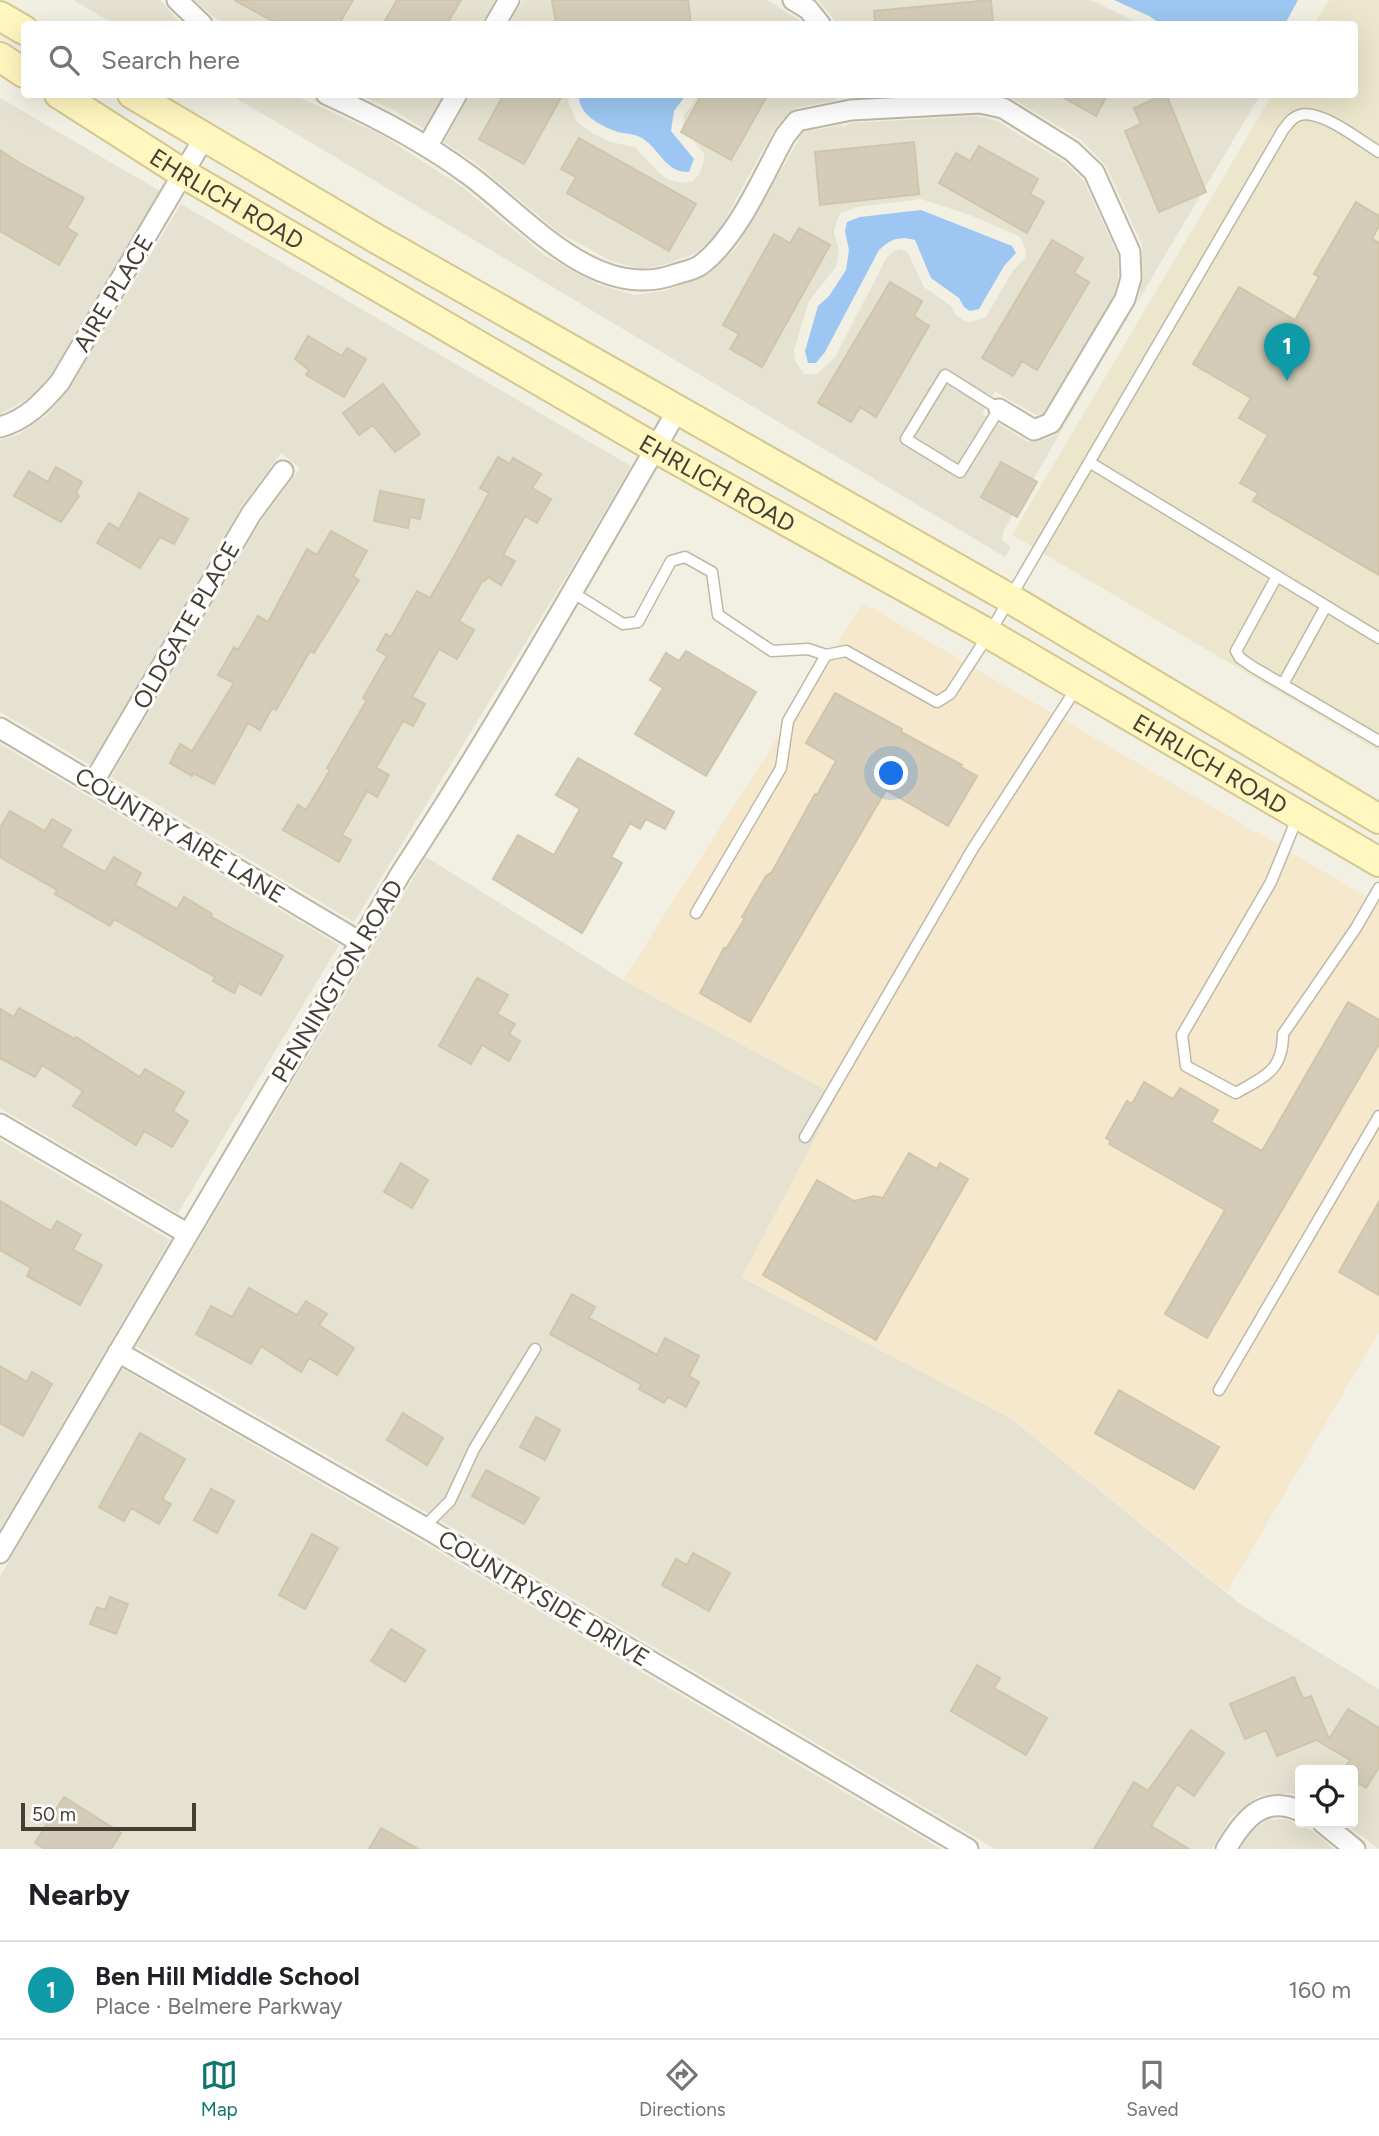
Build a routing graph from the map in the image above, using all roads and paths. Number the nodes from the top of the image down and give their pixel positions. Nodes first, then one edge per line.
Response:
1 (177, 0) edge
2 (509, 0) edge
3 (793, 0) edge
4 (0, 16) edge
5 (199, 21) edge
6 (497, 21) edge
7 (818, 21) edge
8 (21, 28) edge
9 (65, 98) edge
10 (138, 98) edge
11 (335, 98) edge
12 (455, 98) edge
13 (849, 102) edge
14 (204, 138) junction
15 (428, 147) junction
16 (1379, 152) edge
17 (184, 174) junction
18 (999, 409) junction
19 (677, 411) junction
20 (0, 427) edge
21 (655, 448) junction
22 (1089, 462) junction
23 (283, 471) dead end
24 (1277, 576) junction
25 (572, 592) junction
26 (1009, 598) junction
27 (1326, 606) junction
28 (989, 634) junction
29 (1379, 638) edge
30 (826, 655) junction
31 (1283, 684) junction
32 (1077, 687) junction
33 (0, 728) edge
34 (1379, 741) edge
35 (93, 783) junction
36 (1299, 815) junction
37 (1379, 819) edge
38 (1379, 862) edge
39 (1379, 888) edge
40 (696, 913) dead end
41 (360, 942) junction
42 (1379, 1116) edge
43 (0, 1124) edge
44 (805, 1137) dead end
45 (188, 1234) junction
46 (535, 1349) dead end
47 (118, 1352) junction
48 (1219, 1390) dead end
49 (424, 1527) junction
50 (0, 1553) edge
51 (1295, 1808) edge
52 (1329, 1828) edge
53 (968, 1849) edge
54 (1226, 1849) edge
55 (1355, 1849) edge

1 - 5 street
2 - 6 street
3 - 7 street
4 - 8 main road
9 - 17 main road, EHRLICH ROAD
10 - 14 main road, EHRLICH ROAD
11 - 15 street
12 - 15 street
13 - 15 street
13 - 18 street
14 - 17 street, AIRE PLACE
14 - 19 main road, EHRLICH ROAD
16 - 22 lane
17 - 20 street, AIRE PLACE
17 - 21 main road, EHRLICH ROAD
18 - 18 lane
19 - 21 street, PENNINGTON ROAD
19 - 26 main road, EHRLICH ROAD
21 - 25 street, PENNINGTON ROAD
21 - 28 main road, EHRLICH ROAD
22 - 24 lane
22 - 26 lane
23 - 35 street, OLDGATE PLACE
24 - 27 lane
24 - 31 lane
25 - 30 lane
25 - 41 street, PENNINGTON ROAD
26 - 28 lane
26 - 37 main road, EHRLICH ROAD
27 - 29 lane
27 - 31 lane
28 - 30 lane
28 - 32 main road, EHRLICH ROAD
30 - 40 lane
31 - 34 lane
32 - 36 main road, EHRLICH ROAD
32 - 44 lane
33 - 35 street, COUNTRY AIRE LANE
35 - 41 street, COUNTRY AIRE LANE
36 - 38 main road, EHRLICH ROAD
36 - 39 lane
41 - 45 street, PENNINGTON ROAD
42 - 48 lane
43 - 45 street
45 - 47 street, PENNINGTON ROAD
46 - 49 lane
47 - 49 street, COUNTRYSIDE DRIVE
47 - 50 street, PENNINGTON ROAD
49 - 53 street, COUNTRYSIDE DRIVE
51 - 54 street
52 - 55 street

